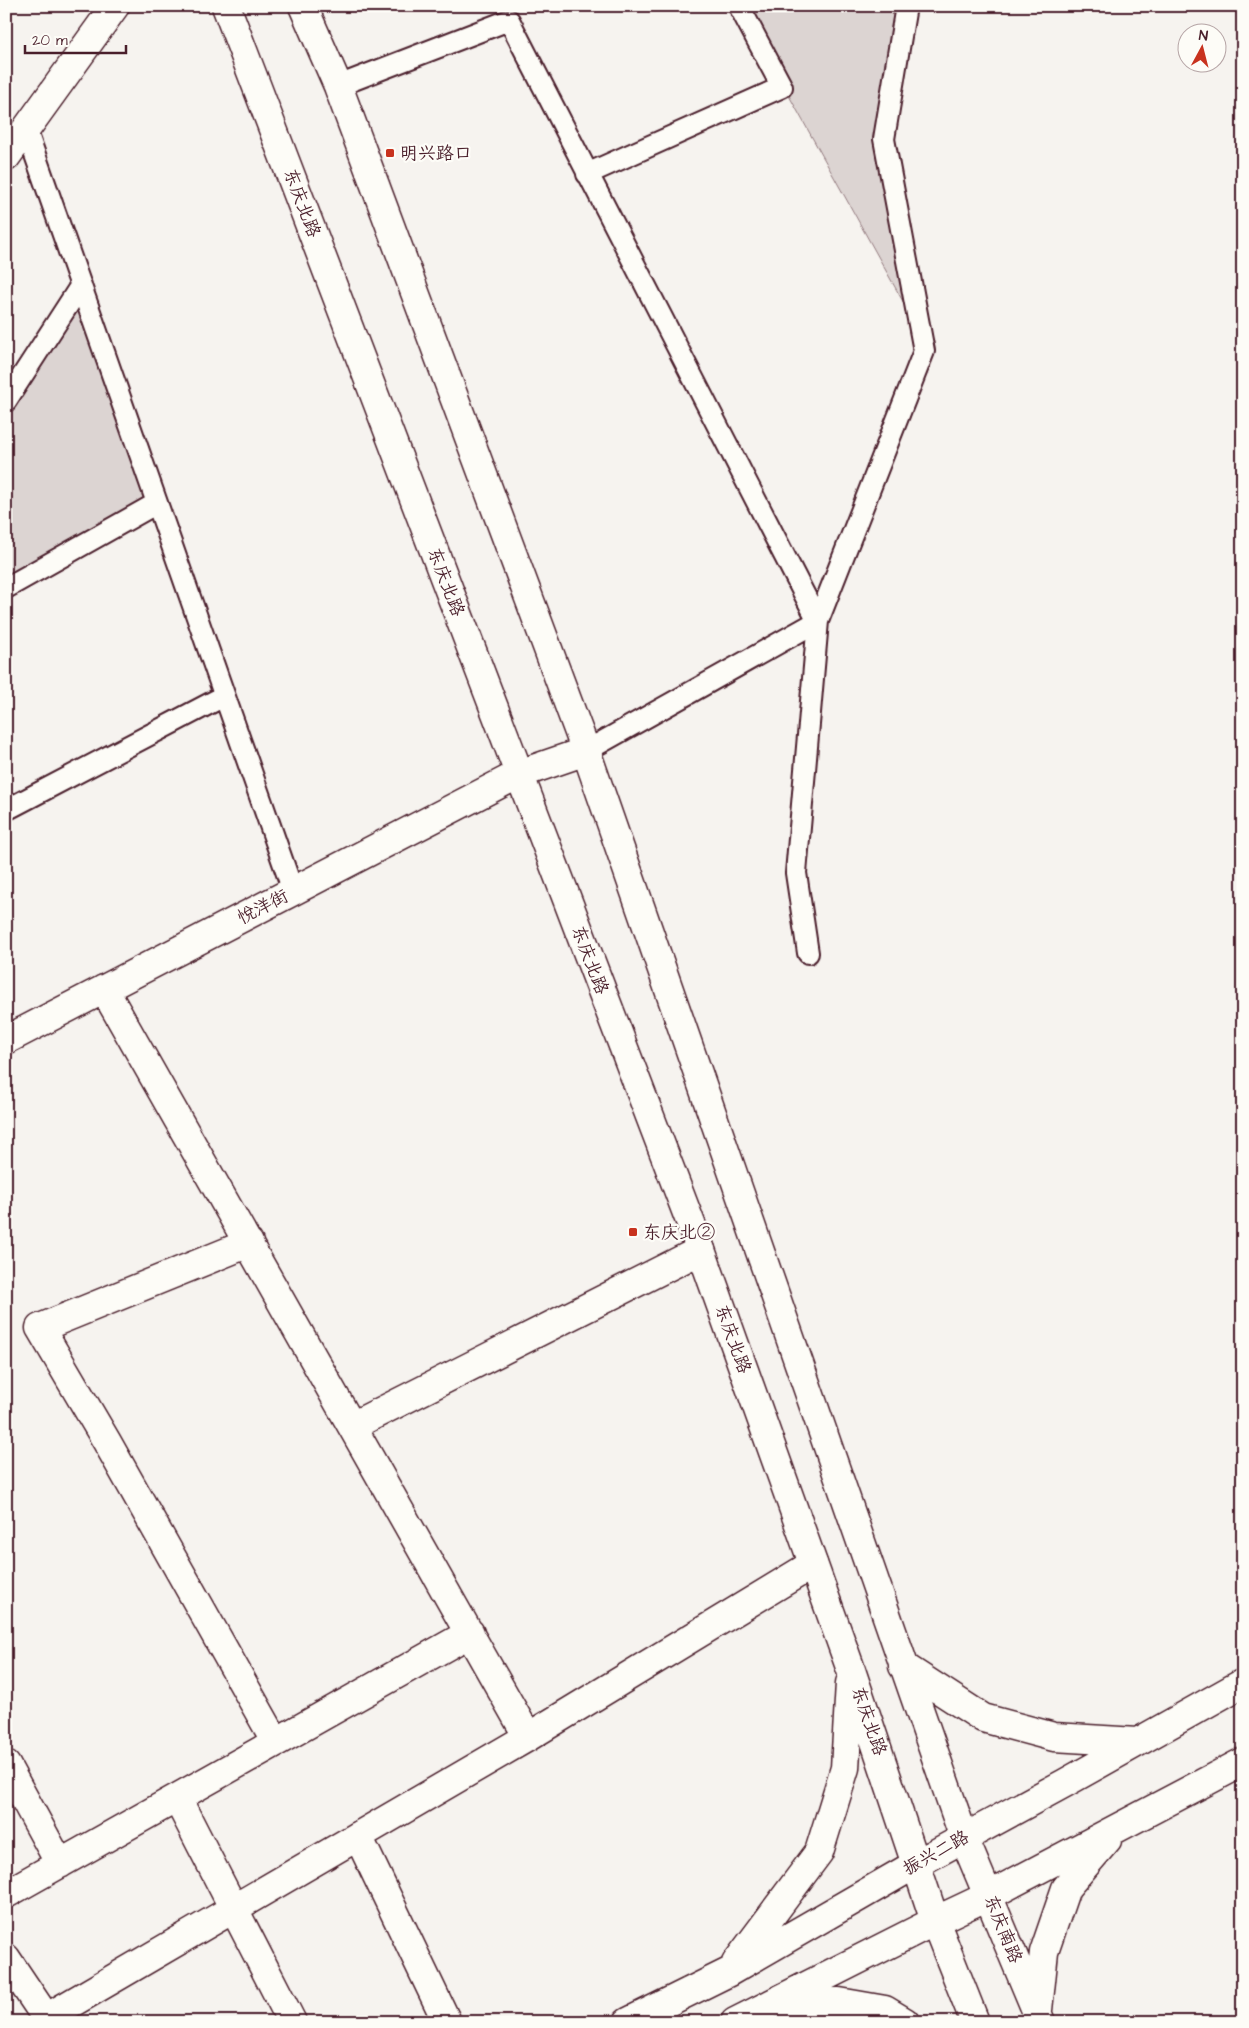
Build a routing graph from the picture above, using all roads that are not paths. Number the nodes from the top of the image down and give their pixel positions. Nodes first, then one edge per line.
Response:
1 (115, 6) edge
2 (226, 6) edge
3 (303, 6) edge
4 (739, 6) edge
5 (906, 6) edge
6 (506, 13) edge
7 (338, 86) junction
8 (26, 129) junction
9 (6, 157) edge
10 (588, 174) junction
11 (81, 285) junction
12 (6, 401) edge
13 (157, 503) junction
14 (6, 588) edge
15 (818, 621) junction
16 (224, 696) junction
17 (586, 751) junction
18 (519, 774) junction
19 (6, 810) edge
20 (293, 891) junction
21 (808, 953) dead end
22 (104, 989) junction
23 (6, 1040) edge
24 (249, 1243) junction
25 (701, 1250) junction
26 (352, 1426) junction
27 (813, 1564) junction
28 (470, 1633) junction
29 (903, 1666) junction
30 (850, 1667) junction
31 (1243, 1682) edge
32 (528, 1737) junction
33 (276, 1742) junction
34 (1137, 1742) junction
35 (1243, 1762) edge
36 (6, 1765) edge
37 (177, 1798) junction
38 (1115, 1830) junction
39 (358, 1836) junction
40 (964, 1838) junction
41 (60, 1864) junction
42 (916, 1864) junction
43 (6, 1894) edge
44 (990, 1895) junction
45 (234, 1909) junction
46 (935, 1921) junction
47 (6, 1958) edge
48 (729, 1972) junction
49 (772, 2003) junction
50 (1040, 2018) edge
51 (47, 2020) edge
52 (292, 2022) edge
53 (447, 2022) edge
54 (628, 2022) edge
55 (735, 2022) edge
56 (905, 2022) edge
57 (975, 2022) edge

1 - 8 street
2 - 18 street, 东庆北路
3 - 7 street
4 - 10 lane
5 - 15 lane
6 - 7 lane
6 - 10 lane
7 - 17 street
8 - 9 street
8 - 11 lane
10 - 15 lane
11 - 12 lane
11 - 13 lane
13 - 14 lane
13 - 16 lane
15 - 17 lane
15 - 21 lane
16 - 19 lane
16 - 20 lane
17 - 18 street, 悦洋街
17 - 29 street
18 - 20 street, 悦洋街
18 - 25 street, 东庆北路
20 - 22 street, 悦洋街
22 - 23 street, 悦洋街
22 - 24 street
24 - 26 street
24 - 33 street
25 - 26 street
25 - 27 street, 东庆北路
26 - 28 street
27 - 30 street, 东庆北路
27 - 32 street
28 - 32 street
28 - 33 street
29 - 34 street
29 - 40 street
30 - 42 street, 东庆北路
30 - 48 street
31 - 34 street, 振兴二路
32 - 39 street
33 - 37 street
34 - 40 street, 振兴二路
35 - 38 street
36 - 41 street
37 - 41 street
37 - 45 street
38 - 44 street
38 - 50 street
39 - 45 street
39 - 53 street
40 - 42 street, 振兴二路
40 - 44 street, 东庆南路
41 - 43 street
42 - 46 street, 东庆北路
42 - 48 street, 振兴二路
44 - 46 street
44 - 50 street, 东庆南路
45 - 51 street
45 - 52 street
46 - 49 street
46 - 57 street
47 - 51 street
48 - 54 street, 振兴二路
49 - 55 street
49 - 56 street

